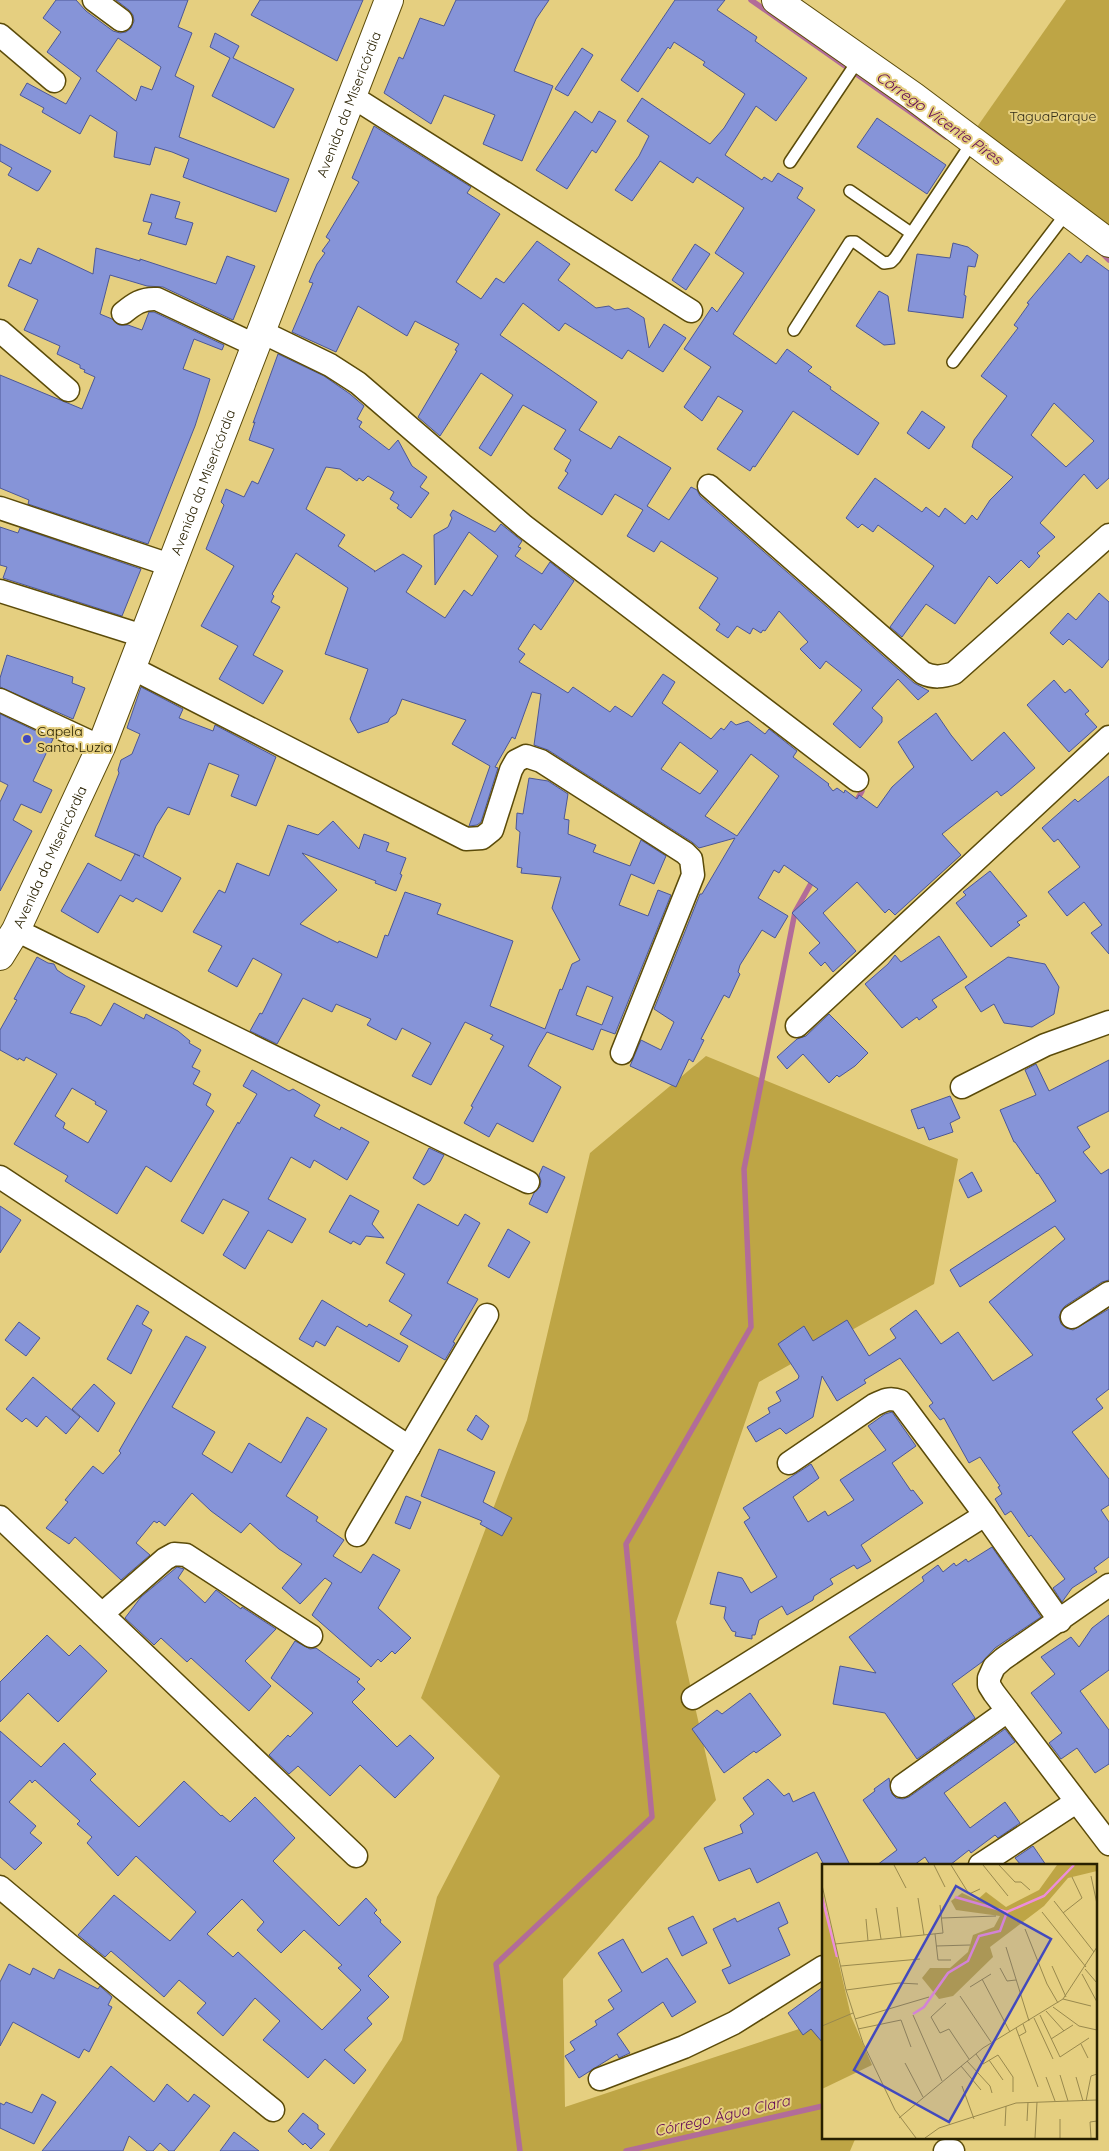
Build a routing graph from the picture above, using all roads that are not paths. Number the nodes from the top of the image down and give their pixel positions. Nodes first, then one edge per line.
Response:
1 (94, 0) edge
2 (389, 0) edge
3 (776, 0) edge
4 (121, 20) dead end
5 (0, 35) edge
6 (859, 59) junction
7 (54, 80) dead end
8 (353, 96) junction
9 (973, 141) junction
10 (790, 162) dead end
11 (850, 191) dead end
12 (1068, 211) junction
13 (911, 233) junction
14 (1109, 243) edge
15 (691, 310) dead end
16 (123, 313) dead end
17 (794, 330) dead end
18 (0, 331) edge
19 (260, 339) junction
20 (953, 362) dead end
21 (68, 390) dead end
22 (708, 486) dead end
23 (0, 508) edge
24 (1109, 535) edge
25 (170, 565) junction
26 (0, 591) edge
27 (143, 636) junction
28 (132, 668) junction
29 (0, 700) edge
30 (1109, 737) edge
31 (101, 747) junction
32 (857, 780) dead end
33 (16, 930) junction
34 (0, 956) edge
35 (1109, 1022) edge
36 (797, 1026) dead end
37 (622, 1053) dead end
38 (962, 1087) dead end
39 (0, 1177) edge
40 (528, 1182) dead end
41 (1109, 1293) edge
42 (487, 1315) dead end
43 (1072, 1318) dead end
44 (409, 1447) junction
45 (789, 1463) dead end
46 (985, 1515) junction
47 (0, 1517) edge
48 (357, 1535) dead end
49 (1109, 1585) edge
50 (102, 1614) junction
51 (1060, 1621) junction
52 (310, 1636) dead end
53 (693, 1698) dead end
54 (1006, 1712) junction
55 (902, 1786) dead end
56 (1076, 1802) junction
57 (1109, 1844) edge
58 (356, 1856) dead end
59 (982, 1864) edge
60 (0, 1887) edge
61 (822, 1968) edge
62 (600, 2079) dead end
63 (273, 2110) dead end
64 (945, 2151) edge
65 (954, 2151) edge

1 - 4 street
2 - 8 street, Avenida da Misericórdia
3 - 6 street
5 - 7 street
6 - 9 street
6 - 10 lane
8 - 15 street
8 - 19 street, Avenida da Misericórdia
9 - 12 street
9 - 13 lane
11 - 13 lane
12 - 14 street
12 - 20 lane
13 - 17 lane
16 - 19 street
18 - 21 street
19 - 25 street, Avenida da Misericórdia
19 - 32 street
22 - 24 street
23 - 25 street
25 - 27 street, Avenida da Misericórdia
26 - 27 street
27 - 28 street, Avenida da Misericórdia
28 - 31 street, Avenida da Misericórdia
28 - 37 street
29 - 31 street
30 - 36 street
31 - 33 street, Avenida da Misericórdia
33 - 34 street, Avenida da Misericórdia
33 - 40 street
35 - 38 street
39 - 44 street
41 - 43 street
42 - 44 street
44 - 48 street
45 - 46 street
46 - 51 street
46 - 53 street
47 - 50 street
49 - 51 street
50 - 52 street
50 - 58 street
51 - 54 street
54 - 55 street
54 - 56 street
56 - 57 street
56 - 59 street
60 - 63 street
61 - 62 street
64 - 65 street

